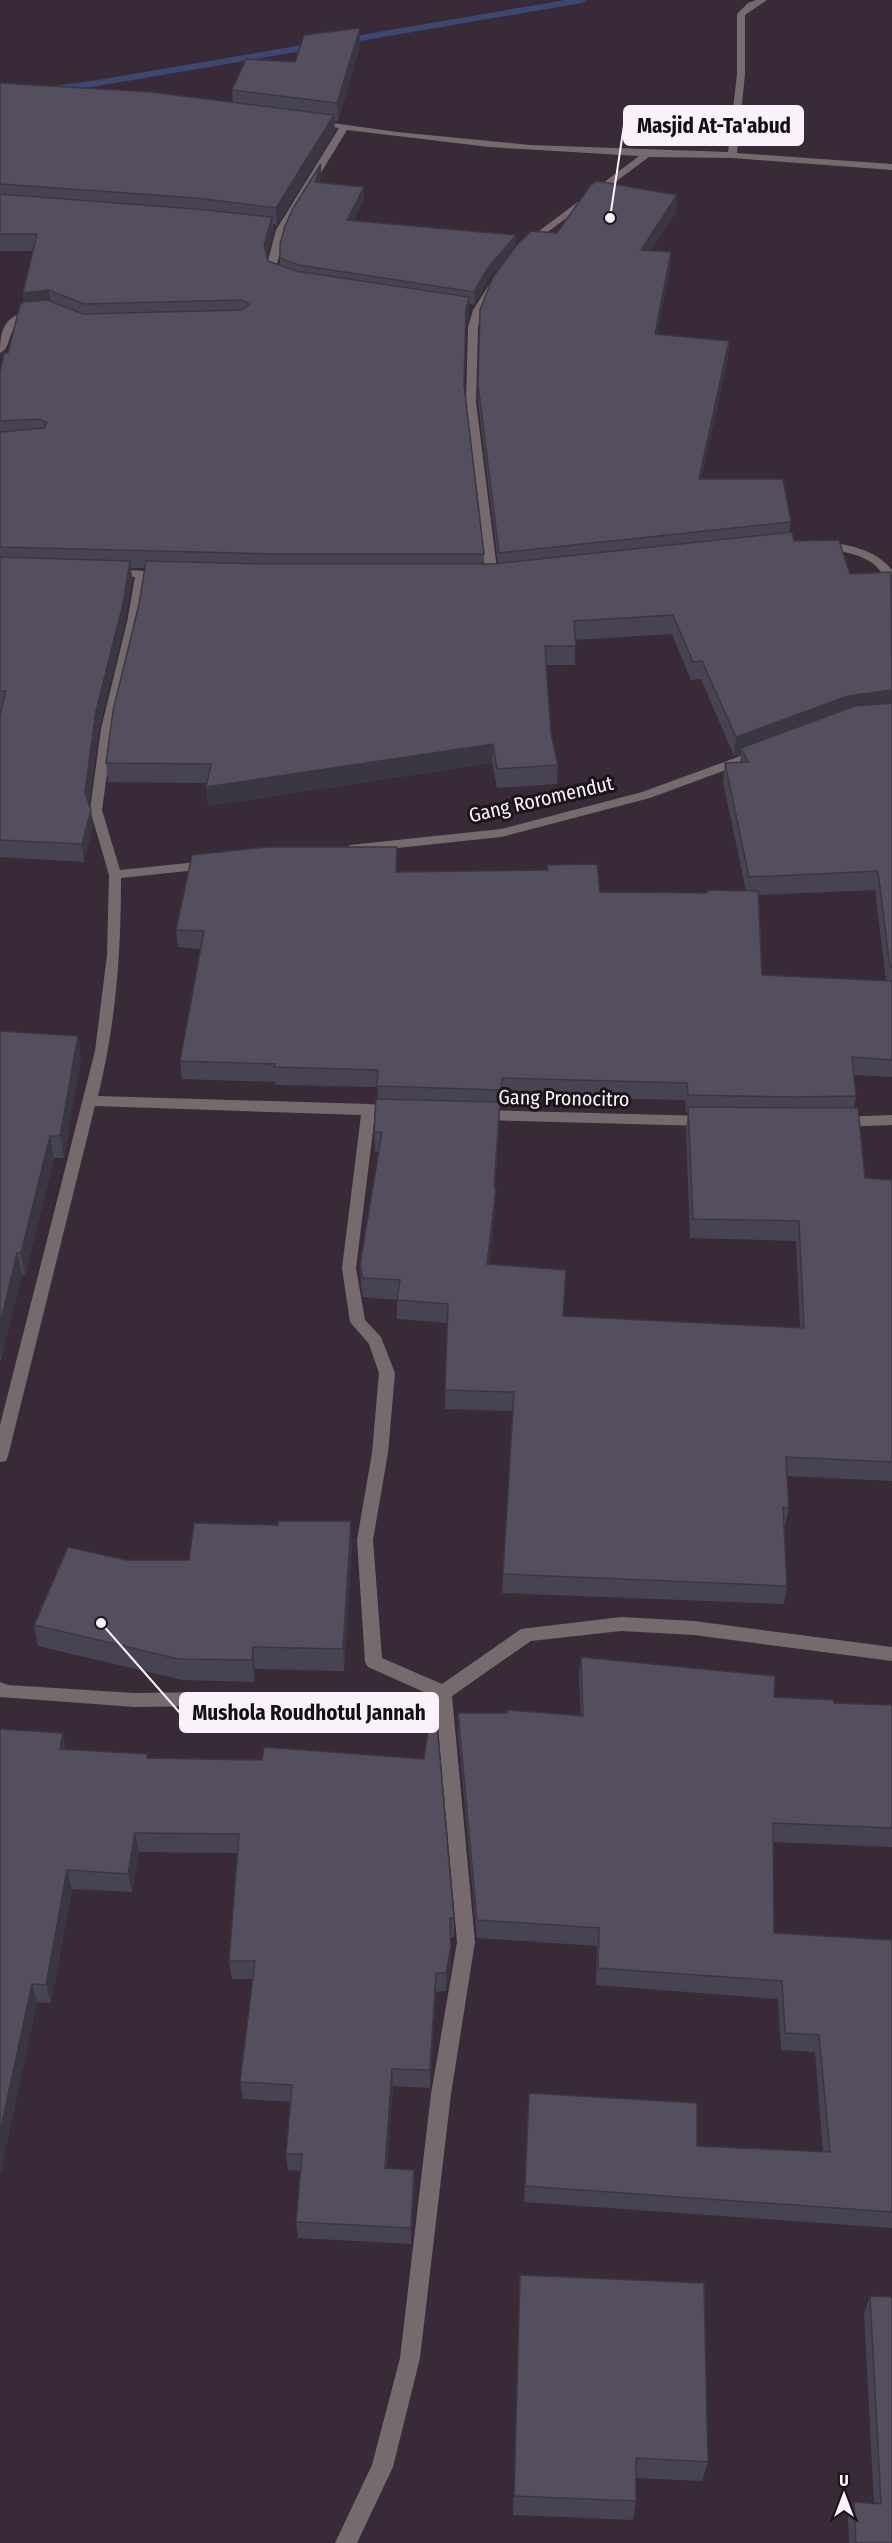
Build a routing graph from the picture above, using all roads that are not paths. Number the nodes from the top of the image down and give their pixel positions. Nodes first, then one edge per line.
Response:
1 (763, 0) edge
2 (298, 120) edge
3 (345, 126) junction
4 (646, 155) junction
5 (732, 155) junction
6 (892, 167) edge
7 (519, 251) edge
8 (505, 268) edge
9 (290, 280) edge
10 (466, 308) edge
11 (478, 310) junction
12 (50, 312) edge
13 (0, 350) edge
14 (807, 544) edge
15 (94, 571) edge
16 (141, 574) junction
17 (174, 575) edge
18 (492, 577) edge
19 (892, 578) edge
20 (775, 747) edge
21 (338, 851) edge
22 (221, 864) edge
23 (115, 875) junction
24 (90, 1101) junction
25 (369, 1110) junction
26 (412, 1112) edge
27 (468, 1115) edge
28 (892, 1120) edge
29 (719, 1121) edge
30 (826, 1123) edge
31 (0, 1456) edge
32 (892, 1654) edge
33 (0, 1689) edge
34 (444, 1701) junction
35 (346, 2543) edge

1 - 5 street
2 - 3 street
3 - 4 street
3 - 9 street
4 - 5 street
4 - 7 street
5 - 6 street
8 - 11 street
10 - 11 street
11 - 18 street
12 - 13 street
14 - 19 street
15 - 16 street
16 - 17 street
16 - 23 street
20 - 21 street, Gang Roromendut
22 - 23 street
23 - 24 street
24 - 25 street
24 - 31 street
25 - 26 street
25 - 34 street
27 - 29 street, Gang Pronocitro
28 - 30 street
32 - 34 street
33 - 34 street
34 - 35 street

